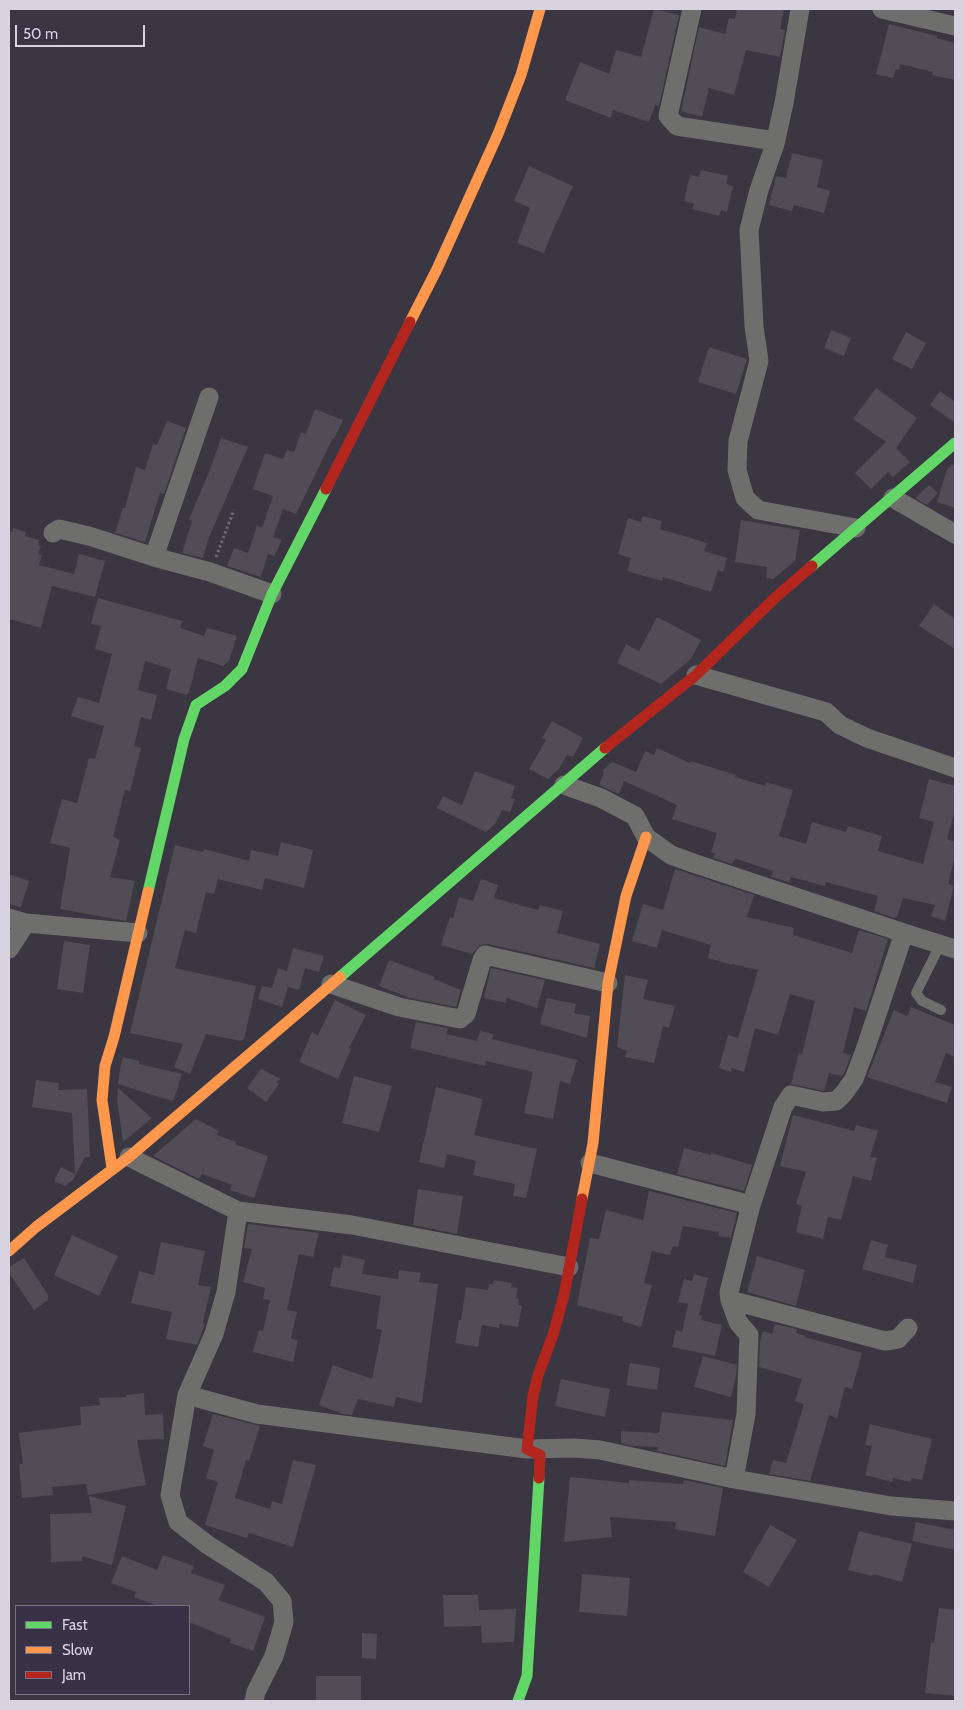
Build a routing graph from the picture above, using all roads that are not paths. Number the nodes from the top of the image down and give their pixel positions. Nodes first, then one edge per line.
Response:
1 (540, 9) edge
2 (692, 9) edge
3 (800, 9) edge
4 (882, 9) edge
5 (955, 26) edge
6 (776, 141) junction
7 (209, 398) dead end
8 (955, 443) edge
9 (893, 498) junction
10 (856, 528) junction
11 (53, 534) dead end
12 (955, 534) edge
13 (154, 557) junction
14 (272, 594) junction
15 (696, 675) junction
16 (955, 768) edge
17 (564, 785) junction
18 (646, 837) junction
19 (18, 921) edge
20 (904, 933) junction
21 (138, 934) junction
22 (948, 947) edge
23 (9, 949) edge
24 (608, 983) junction
25 (331, 984) junction
26 (941, 1010) dead end
27 (129, 1157) junction
28 (590, 1163) junction
29 (112, 1168) junction
30 (751, 1205) junction
31 (238, 1211) junction
32 (9, 1251) edge
33 (569, 1267) junction
34 (730, 1300) junction
35 (908, 1328) dead end
36 (187, 1395) junction
37 (527, 1449) junction
38 (734, 1479) junction
39 (955, 1511) edge
40 (254, 1701) edge
41 (518, 1701) edge

1 - 14 street
2 - 6 street
3 - 6 street
4 - 5 street
6 - 10 street
7 - 13 street
8 - 9 street
9 - 10 street
9 - 12 street
10 - 15 street
11 - 13 street
13 - 14 street
14 - 21 street
15 - 16 street
15 - 17 street
17 - 18 street
17 - 25 street
18 - 20 street
18 - 24 street
19 - 21 street
19 - 23 street
20 - 22 street
20 - 30 street
21 - 29 street
22 - 26 lane
24 - 25 street
24 - 28 street
25 - 27 street
27 - 29 street
27 - 31 street
28 - 30 street
28 - 33 street
29 - 32 street
30 - 34 street
31 - 33 street
31 - 36 street
33 - 37 street
34 - 35 street
34 - 38 street
36 - 37 street
36 - 40 street
37 - 38 street
37 - 41 street
38 - 39 street

